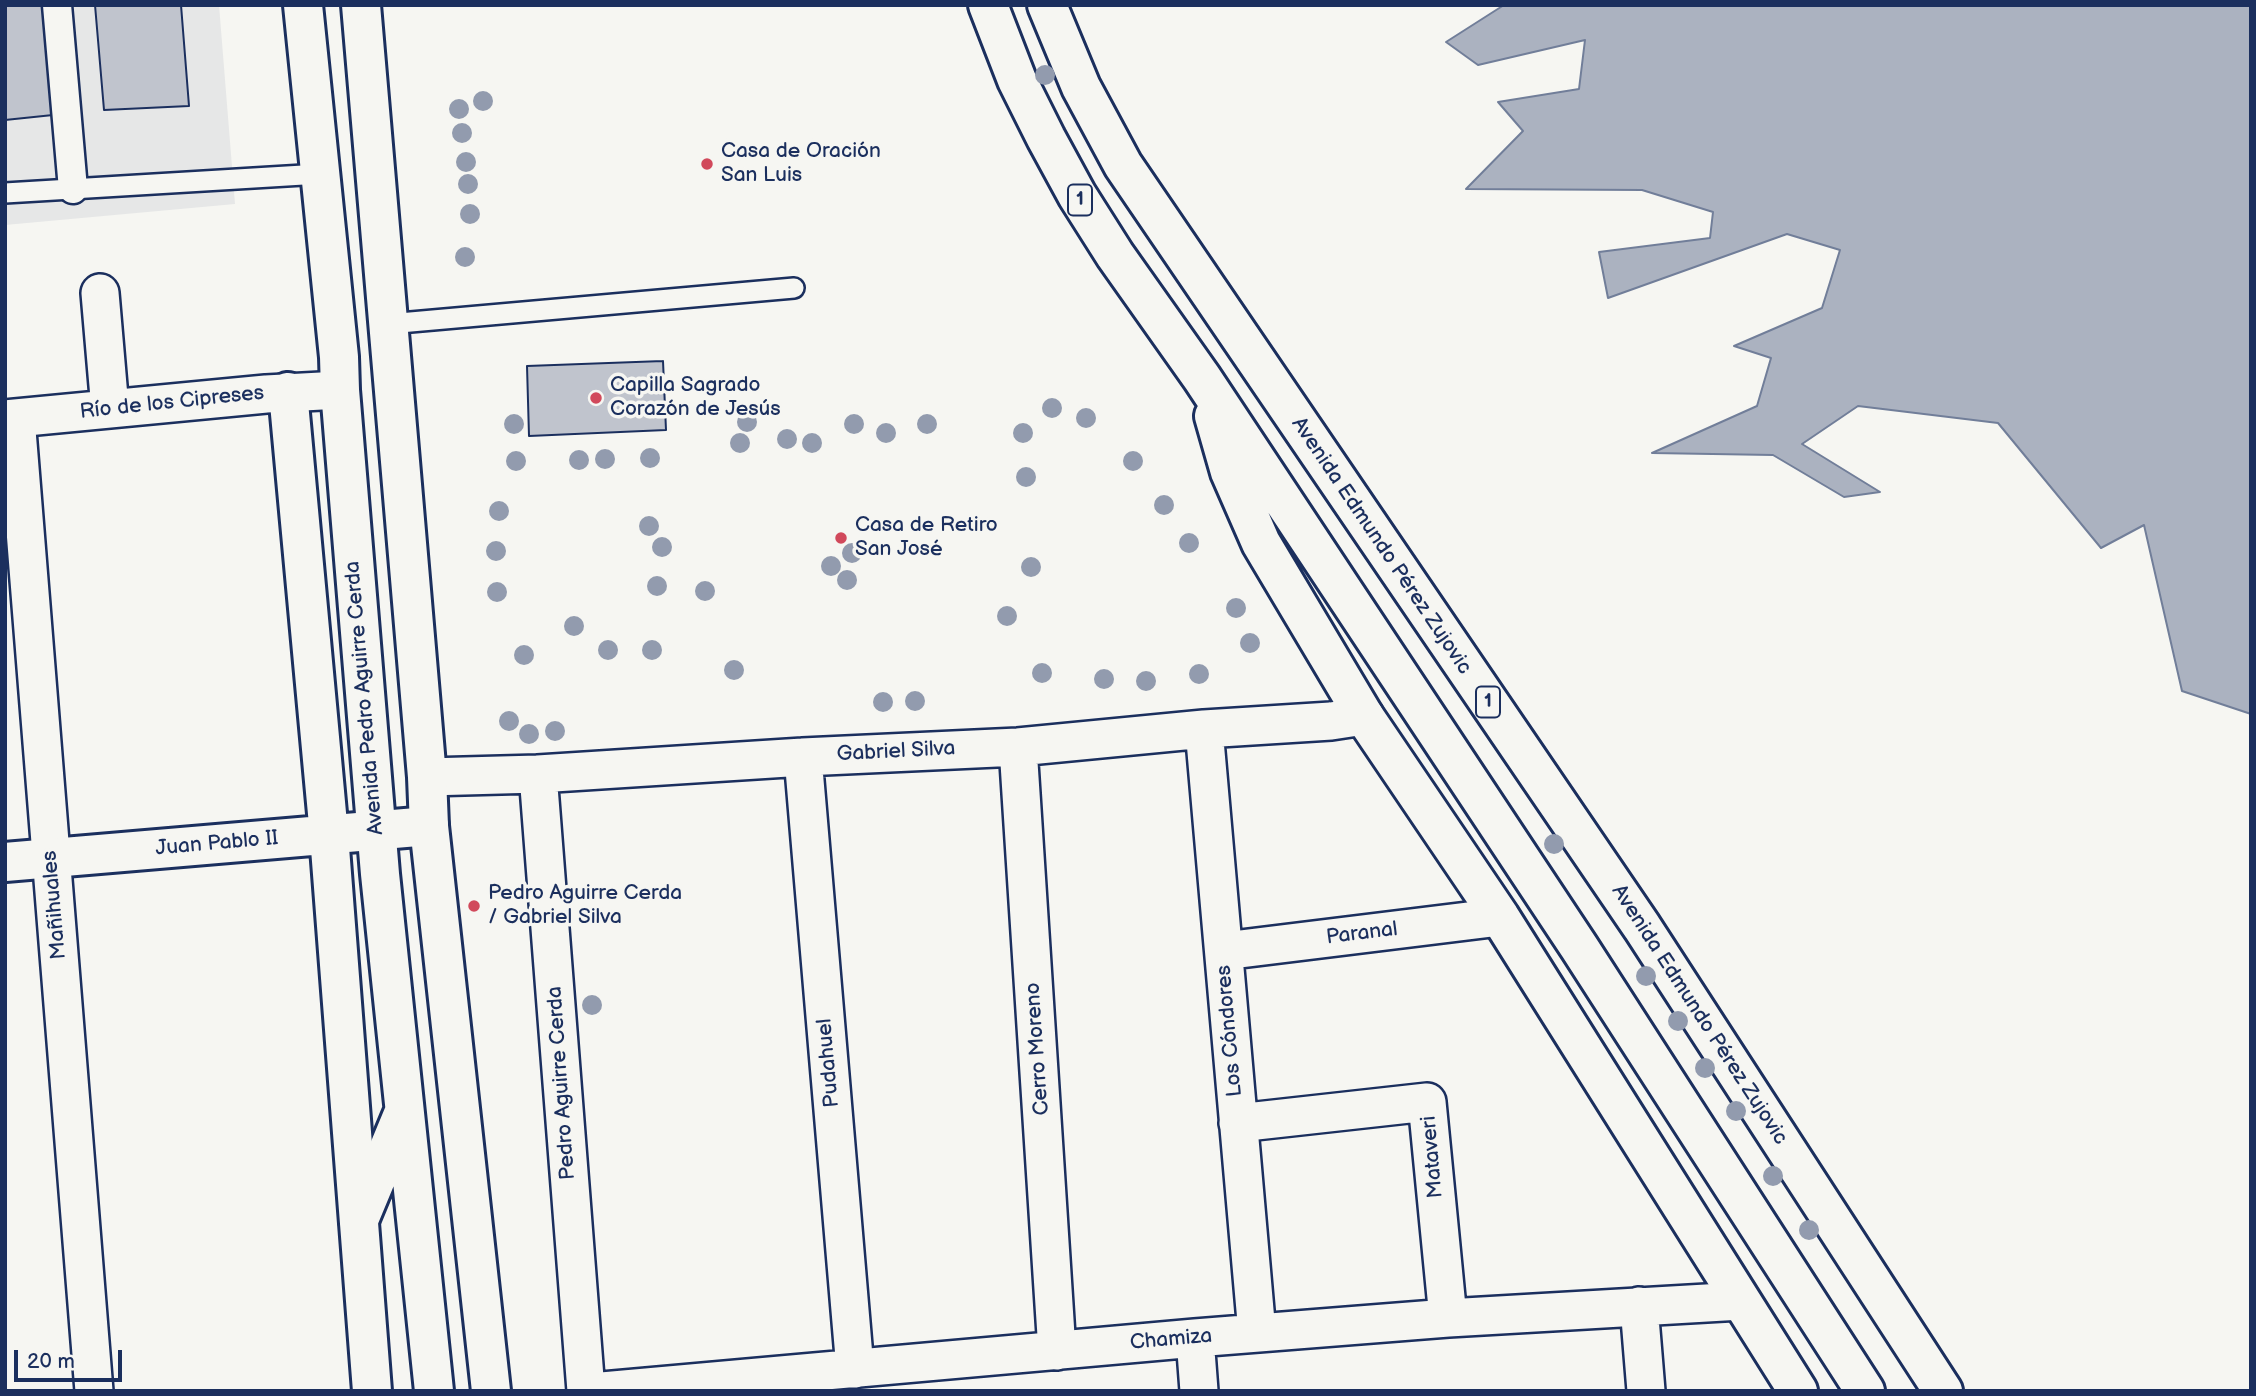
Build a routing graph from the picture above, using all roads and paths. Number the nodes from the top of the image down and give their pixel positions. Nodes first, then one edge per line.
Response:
1 (57, 5) edge
2 (303, 5) edge
3 (361, 5) edge
4 (988, 5) edge
5 (1047, 5) edge
6 (320, 174) junction
7 (73, 189) junction
8 (5, 193) edge
9 (794, 288) dead end
10 (100, 293) dead end
11 (388, 324) junction
12 (1202, 377) junction
13 (340, 390) junction
14 (288, 392) junction
15 (110, 409) junction
16 (11, 419) edge
17 (1364, 716) junction
18 (1204, 729) junction
19 (1018, 747) junction
20 (803, 757) junction
21 (538, 775) junction
22 (427, 778) junction
23 (429, 826) junction
24 (376, 831) junction
25 (329, 835) junction
26 (51, 858) junction
27 (5, 862) edge
28 (1500, 917) junction
29 (1224, 951) junction
30 (405, 1108) junction
31 (1238, 1124) junction
32 (359, 1220) junction
33 (1741, 1301) junction
34 (1639, 1306) junction
35 (1448, 1318) junction
36 (1257, 1333) junction
37 (1195, 1338) junction
38 (1057, 1351) junction
39 (855, 1369) junction
40 (94, 1391) edge
41 (372, 1391) edge
42 (434, 1391) edge
43 (491, 1391) edge
44 (586, 1391) edge
45 (602, 1391) edge
46 (1199, 1391) edge
47 (1646, 1391) edge
48 (1798, 1391) edge
49 (1865, 1391) edge
50 (1943, 1391) edge

1 - 7 street
2 - 6 main road, Avenida Pedro Aguirre Cerda
3 - 11 main road
4 - 12 main road, 1
5 - 50 main road, Avenida Edmundo Pérez Zujovic / 1
6 - 7 lane
6 - 13 main road, Avenida Pedro Aguirre Cerda
7 - 8 lane
9 - 11 lane
10 - 15 street
11 - 22 main road
12 - 17 main road
12 - 49 main road, 1
13 - 14 street, Río de los Cipreses
13 - 24 main road, Avenida Pedro Aguirre Cerda
14 - 15 street, Río de los Cipreses
14 - 25 main road
15 - 16 street, Río de los Cipreses
16 - 26 street, Mañihuales
17 - 18 street, Gabriel Silva
17 - 28 main road
18 - 19 street, Gabriel Silva
18 - 29 street, Los Cóndores
19 - 20 street, Gabriel Silva
19 - 38 street, Cerro Moreno
20 - 21 street, Gabriel Silva
20 - 39 street, Pudahuel
21 - 22 street, Gabriel Silva
21 - 44 street, Pedro Aguirre Cerda
22 - 23 main road
23 - 24 main road, Juan Pablo II
23 - 43 main road
24 - 25 main road, Juan Pablo II
24 - 30 main road, Avenida Pedro Aguirre Cerda
25 - 26 main road, Juan Pablo II
25 - 32 main road
26 - 27 main road, Juan Pablo II
26 - 40 street, Mañihuales
28 - 29 street, Paranal
28 - 33 main road
29 - 31 street, Los Cóndores
30 - 32 main road
30 - 42 main road, Avenida Pedro Aguirre Cerda
31 - 35 street, Mataveri
31 - 36 street, Los Cóndores
32 - 41 main road
33 - 34 street, Chamiza
33 - 48 main road
34 - 35 street, Chamiza
34 - 47 street
35 - 36 street, Chamiza
36 - 37 street, Chamiza
37 - 38 street, Chamiza
37 - 46 street
38 - 39 street, Chamiza
39 - 45 street, Chamiza

